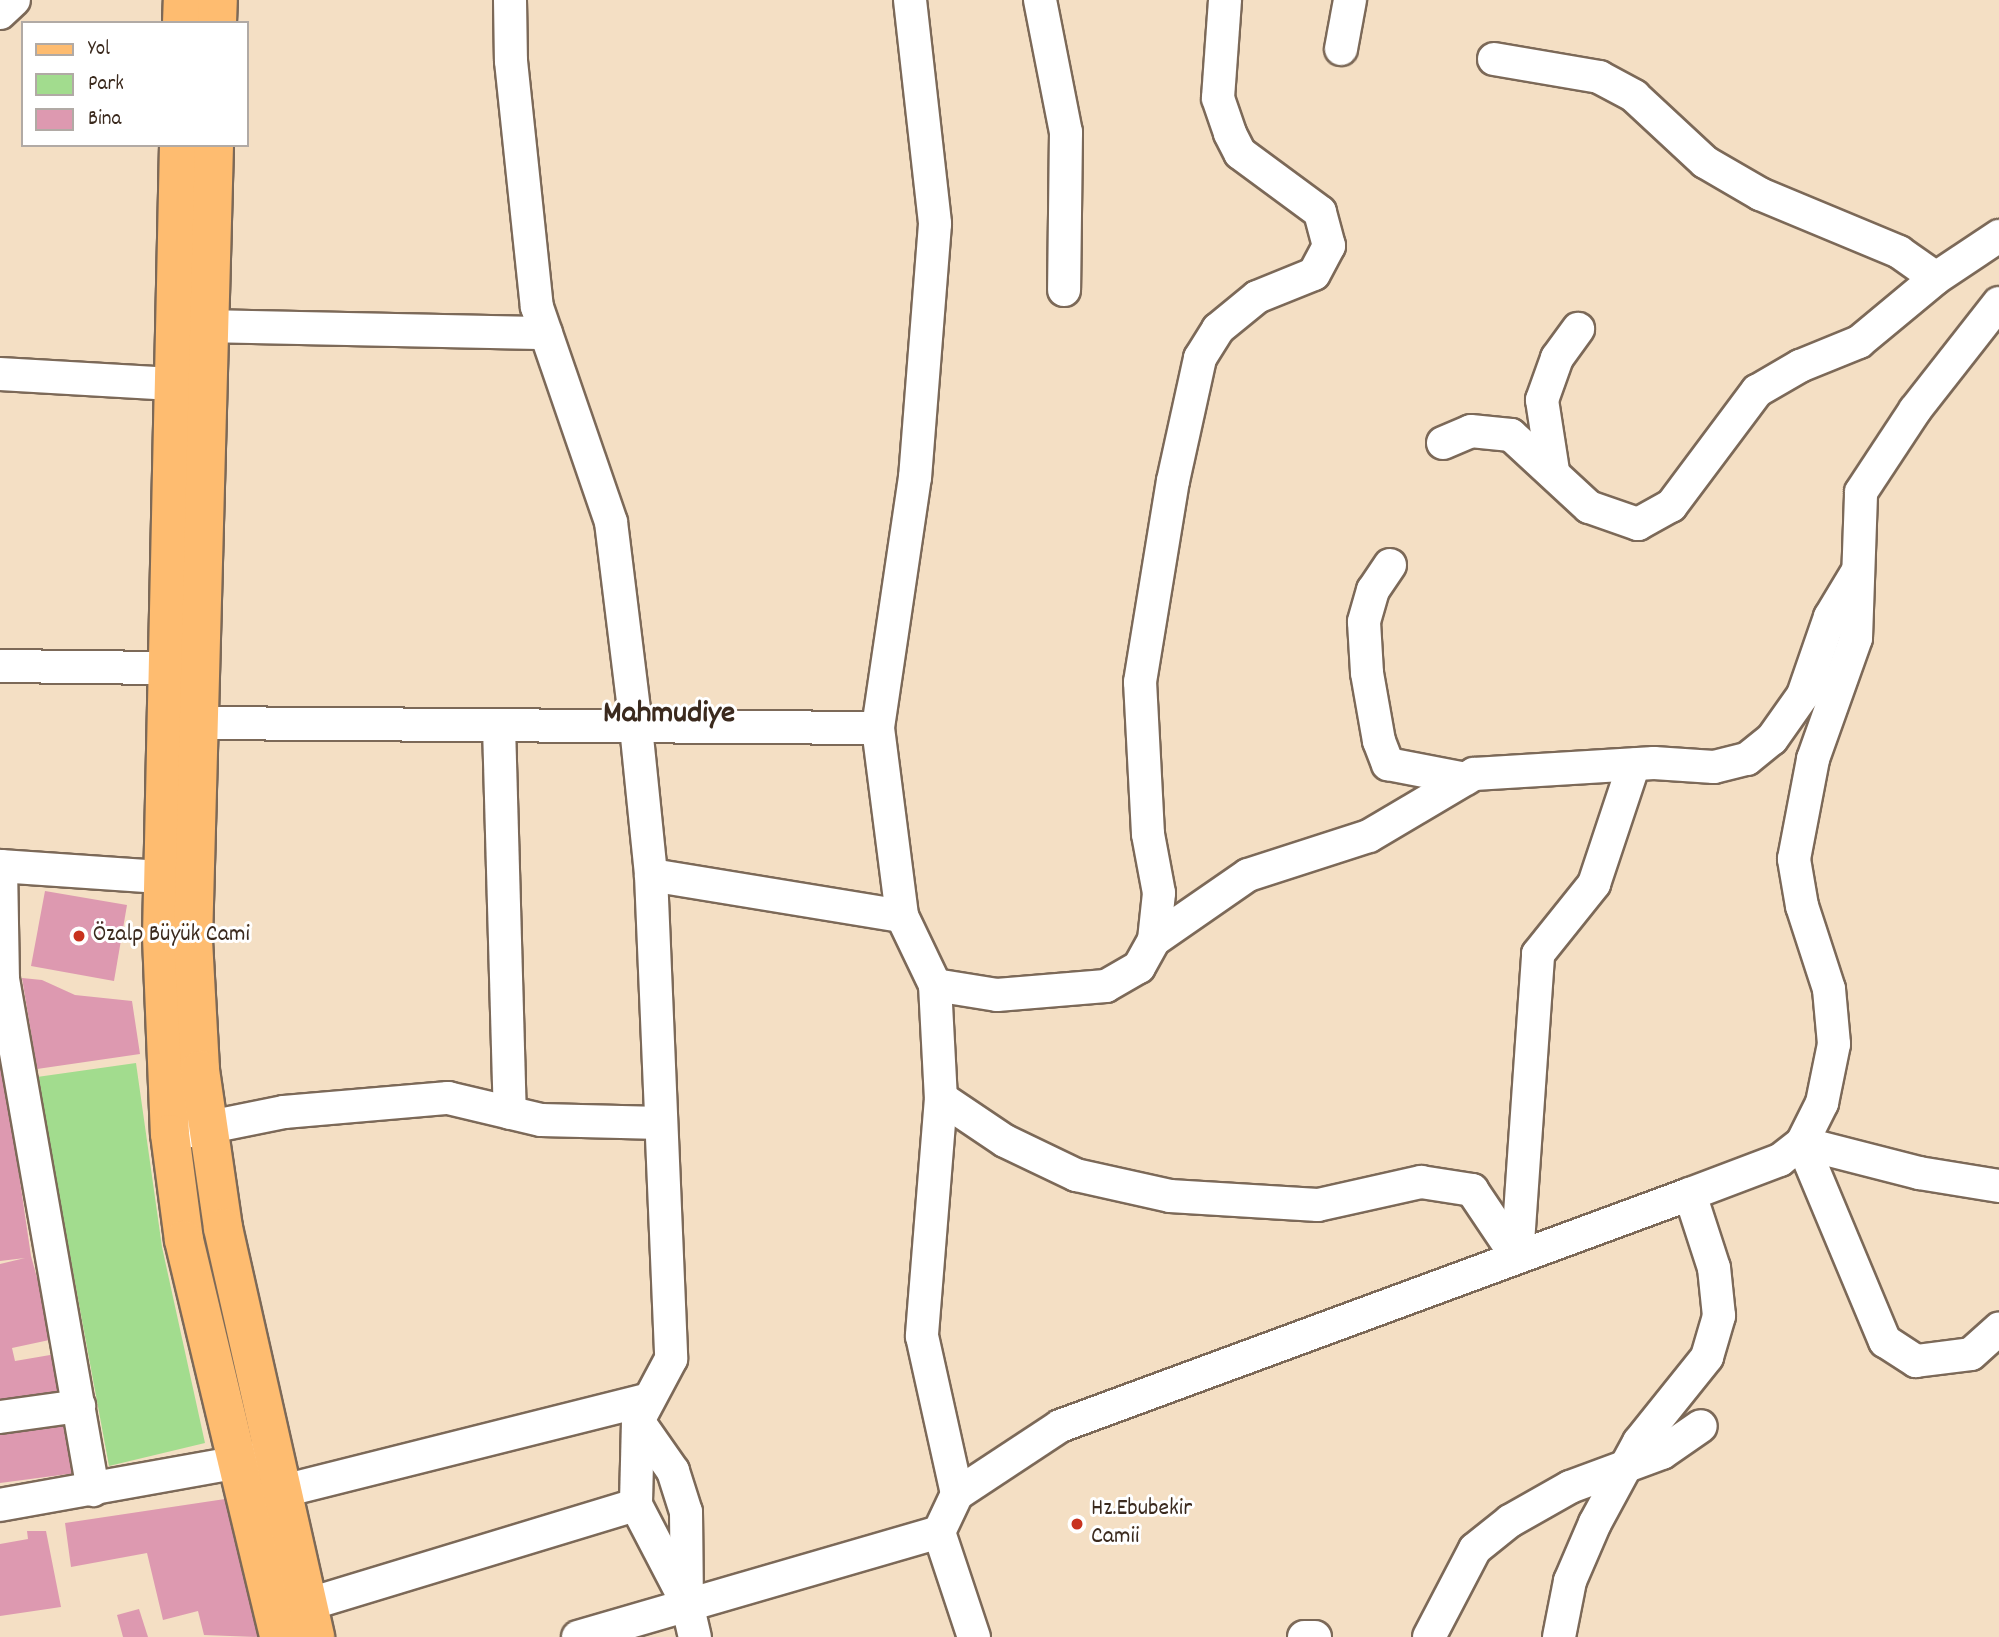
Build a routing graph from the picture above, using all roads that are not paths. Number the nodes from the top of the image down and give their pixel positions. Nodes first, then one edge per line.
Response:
1 (14, 0) edge
2 (183, 0) edge
3 (218, 0) edge
4 (510, 0) edge
5 (909, 0) edge
6 (1040, 0) edge
7 (1225, 0) edge
8 (1350, 0) edge
9 (0, 13) edge
10 (182, 21) edge
11 (217, 21) edge
12 (1340, 49) dead end
13 (1494, 58) dead end
14 (179, 147) edge
15 (214, 147) edge
16 (1999, 236) edge
17 (1936, 278) junction
18 (1064, 290) dead end
19 (1999, 303) edge
20 (208, 326) junction
21 (1577, 329) dead end
22 (546, 333) junction
23 (0, 374) edge
24 (173, 384) junction
25 (1443, 443) dead end
26 (1553, 471) junction
27 (1390, 565) dead end
28 (1859, 569) junction
29 (0, 666) edge
30 (167, 668) junction
31 (197, 723) junction
32 (499, 726) junction
33 (636, 727) junction
34 (878, 728) junction
35 (1634, 764) junction
36 (1466, 779) junction
37 (1, 866) edge
38 (651, 875) junction
39 (163, 877) junction
40 (901, 916) junction
41 (1154, 940) junction
42 (934, 985) junction
43 (940, 1098) junction
44 (510, 1113) junction
45 (661, 1123) junction
46 (208, 1129) junction
47 (170, 1134) junction
48 (1802, 1143) junction
49 (1999, 1185) edge
50 (1690, 1194) junction
51 (1517, 1257) junction
52 (1999, 1329) edge
53 (79, 1406) junction
54 (643, 1410) junction
55 (0, 1417) edge
56 (1700, 1426) dead end
57 (273, 1455) junction
58 (234, 1463) junction
59 (1630, 1463) junction
60 (93, 1490) junction
61 (283, 1491) junction
62 (957, 1494) junction
63 (0, 1504) edge
64 (636, 1505) junction
65 (939, 1532) junction
66 (687, 1603) junction
67 (311, 1621) edge
68 (279, 1637) edge
69 (578, 1637) edge
70 (695, 1637) edge
71 (974, 1637) edge
72 (1304, 1637) edge
73 (1315, 1637) edge
74 (1429, 1637) edge
75 (1559, 1637) edge

1 - 9 street
2 - 10 main road
3 - 11 main road
4 - 22 street
5 - 34 street
6 - 18 street
7 - 41 street
8 - 12 street
13 - 17 street
14 - 24 main road
15 - 20 main road
16 - 17 street
17 - 26 street
19 - 28 street
20 - 22 street
20 - 24 street
20 - 31 main road
21 - 26 street
22 - 33 street
23 - 24 street
24 - 30 main road
25 - 26 street
27 - 36 street
28 - 35 street
28 - 48 street
29 - 30 street
30 - 39 main road
31 - 32 street
31 - 46 main road
32 - 33 street
32 - 44 street
33 - 34 street
33 - 38 street
34 - 40 street
35 - 36 street
35 - 51 street
36 - 41 street
37 - 39 street
37 - 53 street
38 - 40 street
38 - 45 street
39 - 47 main road
40 - 42 street
41 - 42 street
42 - 43 street
43 - 51 street
43 - 62 street
44 - 45 street
44 - 46 street
45 - 54 street
46 - 47 street
46 - 57 main road
47 - 58 main road
48 - 49 street
48 - 50 street
48 - 52 street
50 - 51 street
50 - 59 street
51 - 62 street
53 - 55 street
53 - 60 street
54 - 61 street
54 - 64 street
54 - 66 street
56 - 59 street
57 - 58 street
57 - 61 main road
58 - 60 street
58 - 68 main road
59 - 74 street
59 - 75 street
60 - 63 street
61 - 67 main road
62 - 65 street
64 - 66 street
64 - 67 street
65 - 66 street
65 - 71 street
66 - 69 street
66 - 70 street
72 - 73 street

